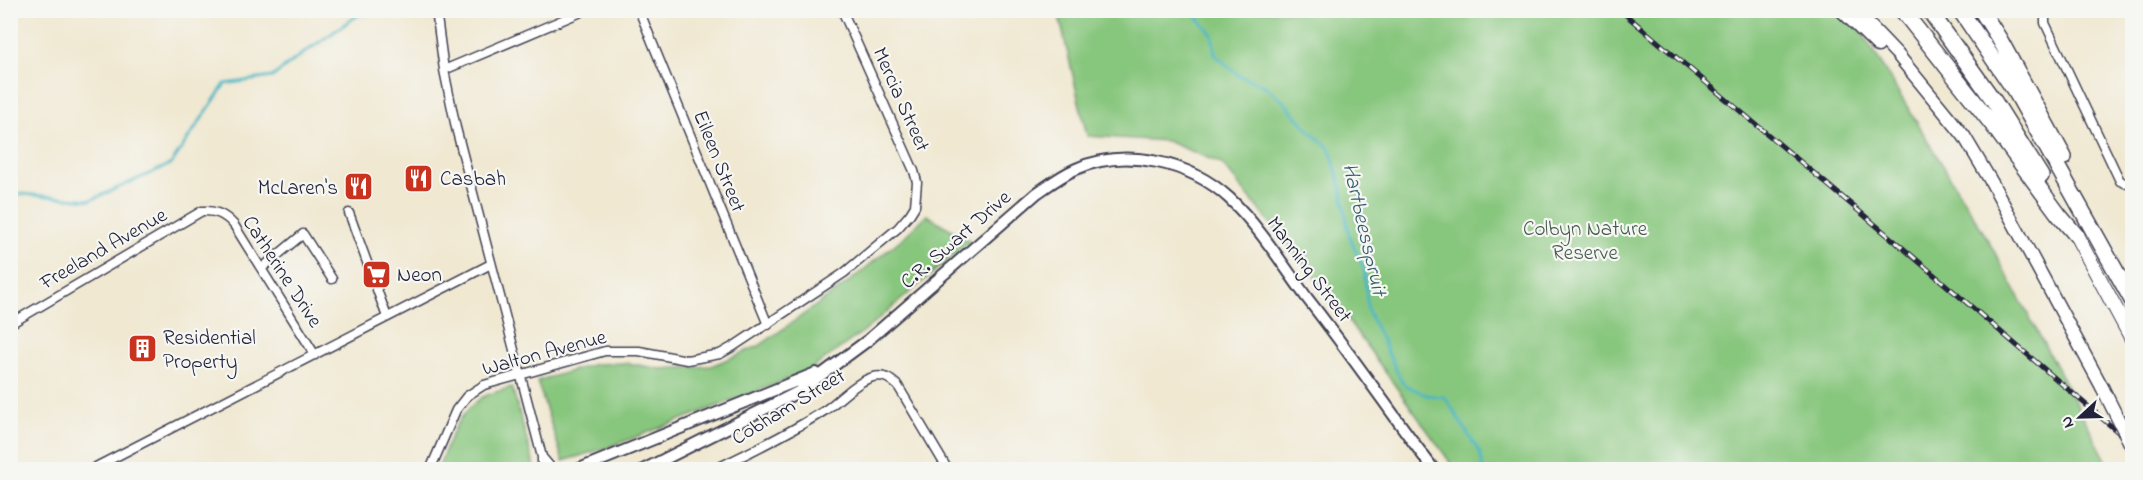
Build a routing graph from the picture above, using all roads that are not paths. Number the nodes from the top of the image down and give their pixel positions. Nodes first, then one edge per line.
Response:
1 (586, 10) edge
2 (639, 10) edge
3 (842, 10) edge
4 (1841, 10) edge
5 (1854, 10) edge
6 (1902, 10) edge
7 (1929, 10) edge
8 (1960, 10) edge
9 (1981, 10) edge
10 (2045, 10) edge
11 (436, 13) edge
12 (444, 70) junction
13 (1109, 161) joint
14 (1992, 183) junction
15 (2133, 186) edge
16 (915, 206) joint
17 (216, 212) joint
18 (349, 213) dead end
19 (2076, 235) junction
20 (491, 264) junction
21 (262, 268) junction
22 (332, 279) dead end
23 (2133, 298) edge
24 (387, 317) junction
25 (10, 324) edge
26 (768, 325) junction
27 (2133, 339) edge
28 (315, 355) junction
29 (836, 364) junction
30 (520, 375) junction
31 (2133, 447) edge
32 (542, 457) junction
33 (90, 470) edge
34 (430, 470) edge
35 (542, 470) edge
36 (553, 470) edge
37 (577, 470) edge
38 (644, 470) edge
39 (713, 470) edge
40 (948, 470) edge
41 (1434, 470) edge

1 - 12 street
2 - 26 street, Eileen Street
3 - 16 street, Mercia Street
4 - 14 main road
5 - 14 main road
6 - 19 highway
7 - 19 highway
8 - 23 highway
9 - 23 highway
10 - 15 street
11 - 12 street
12 - 20 street
13 - 29 street, C.R. Swart Drive
13 - 41 street, Manning Street
14 - 31 main road, bridge
16 - 26 street, Walton Avenue
17 - 21 street, Catherine Drive
17 - 25 street, Freeland Avenue
18 - 24 street
19 - 27 main road
20 - 24 street
20 - 30 street
21 - 22 street
21 - 28 street, Catherine Drive
24 - 28 street
26 - 30 street, Walton Avenue
28 - 33 street
29 - 37 street, C.R. Swart Drive
29 - 38 street, C.R. Swart Drive
30 - 32 street
30 - 34 street, Walton Avenue
32 - 35 street
32 - 36 street
39 - 40 street, Cobham Street

